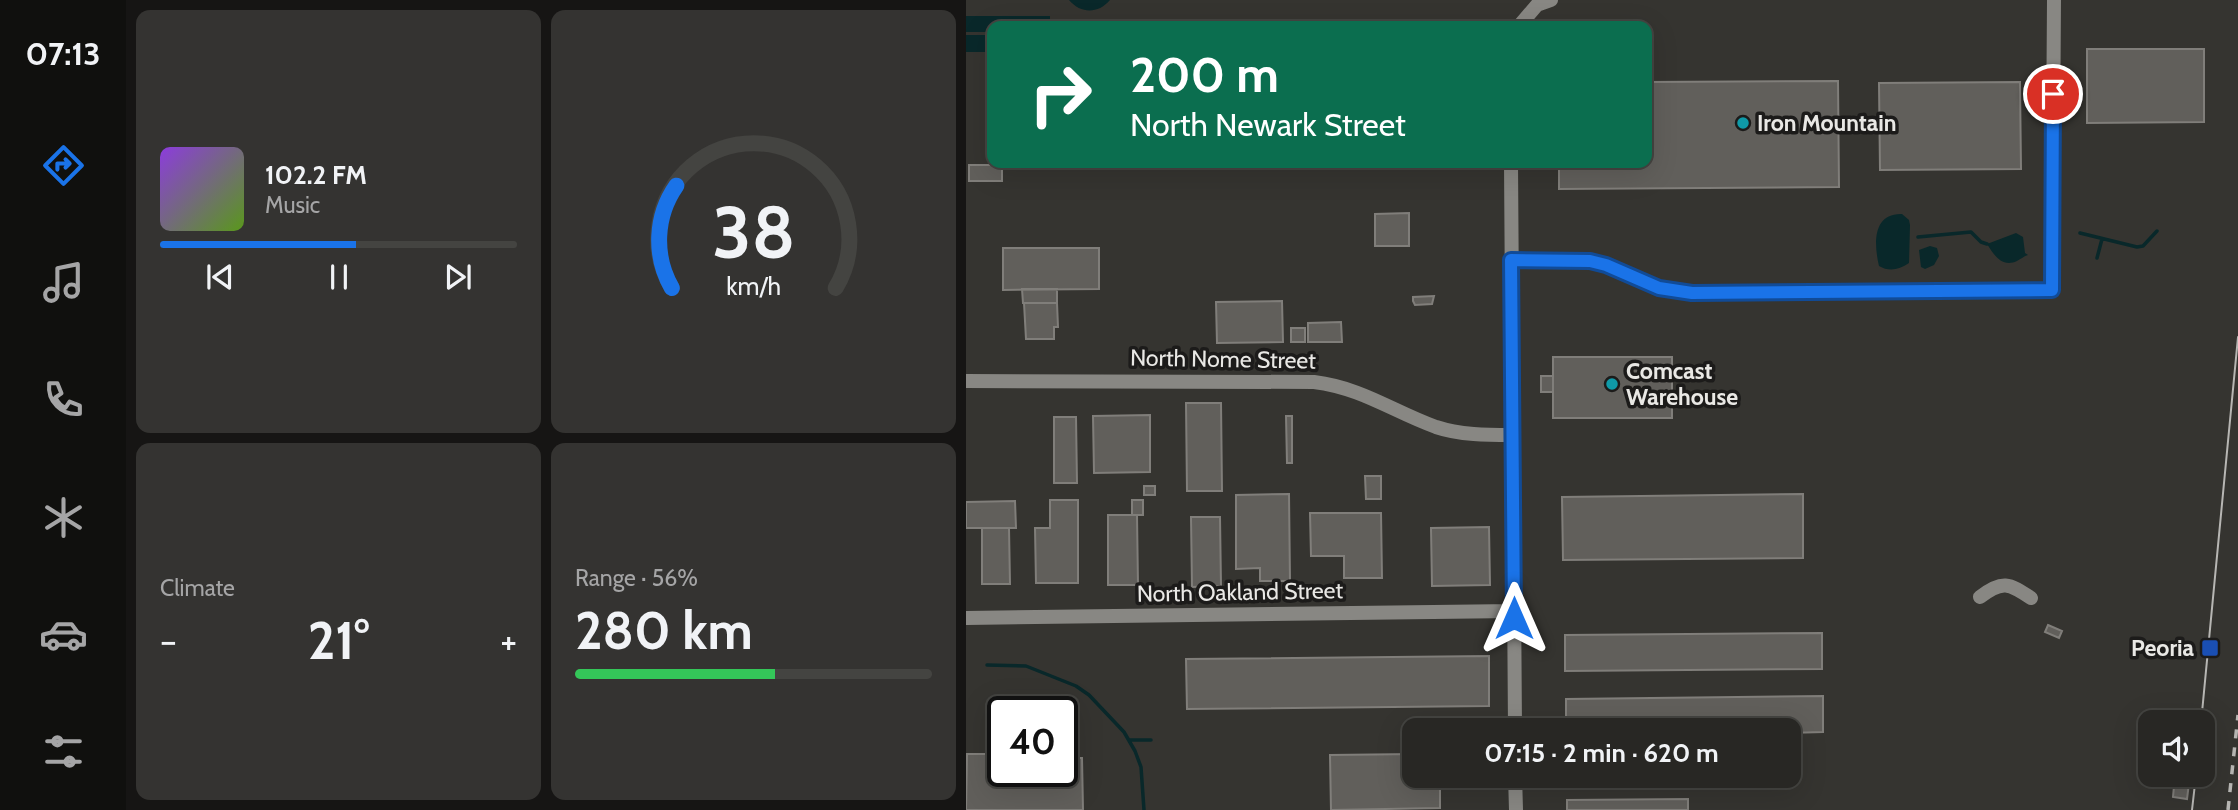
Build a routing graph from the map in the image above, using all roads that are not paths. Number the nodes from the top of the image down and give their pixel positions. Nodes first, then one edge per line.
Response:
1 (1550, 0) edge
2 (2054, 0) edge
3 (1523, 21) edge
4 (1511, 168) edge
5 (1511, 260) junction
6 (966, 381) edge
7 (1512, 435) junction
8 (1980, 597) dead end
9 (2031, 598) dead end
10 (1514, 611) junction
11 (966, 618) edge
12 (1515, 718) edge
13 (1516, 788) edge
14 (1516, 810) edge

1 - 3 street
2 - 5 street
4 - 5 street
5 - 7 street
6 - 7 street, North Nome Street
7 - 10 street
8 - 9 street
10 - 11 street, North Oakland Street
10 - 12 street
13 - 14 street

